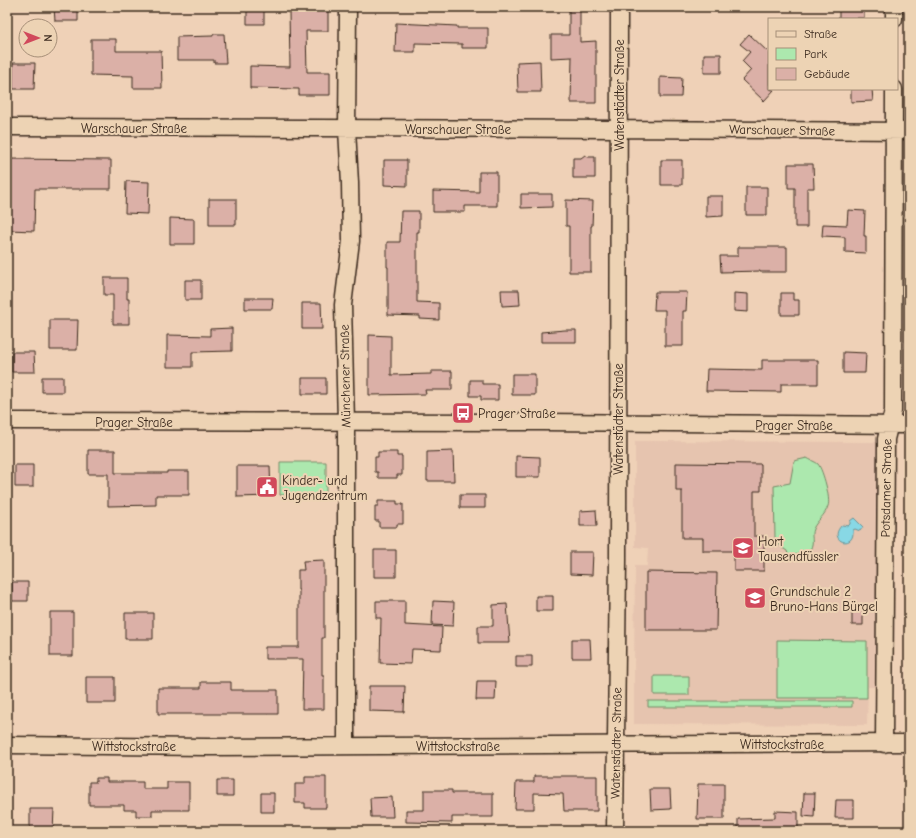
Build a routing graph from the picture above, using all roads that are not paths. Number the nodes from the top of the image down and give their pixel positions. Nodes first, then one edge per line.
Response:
1 (348, 7) edge
2 (619, 7) edge
3 (894, 7) edge
4 (894, 18) edge
5 (894, 90) edge
6 (7, 127) edge
7 (347, 129) junction
8 (619, 129) junction
9 (901, 131) edge
10 (7, 422) edge
11 (346, 422) junction
12 (618, 424) junction
13 (890, 425) junction
14 (909, 425) edge
15 (884, 744) junction
16 (909, 744) edge
17 (7, 745) edge
18 (346, 745) junction
19 (616, 746) junction
20 (615, 831) edge

1 - 7 street, Münchener Straße
2 - 8 street, Watenstädter Straße
3 - 4 street
5 - 9 street, Potsdamer Straße
6 - 7 street, Warschauer Straße
7 - 8 street, Warschauer Straße
7 - 11 street, Münchener Straße
8 - 9 street, Warschauer Straße
8 - 12 street, Watenstädter Straße
9 - 13 street, Potsdamer Straße
10 - 11 street, Prager Straße
11 - 12 street, Prager Straße
11 - 18 street, Münchener Straße
12 - 13 street, Prager Straße
12 - 19 street, Watenstädter Straße
13 - 14 street, Prager Straße
13 - 15 street, Potsdamer Straße
15 - 16 street, Wittstockstraße
15 - 19 street, Wittstockstraße
17 - 18 street, Wittstockstraße
18 - 19 street, Wittstockstraße
19 - 20 street, Watenstädter Straße

